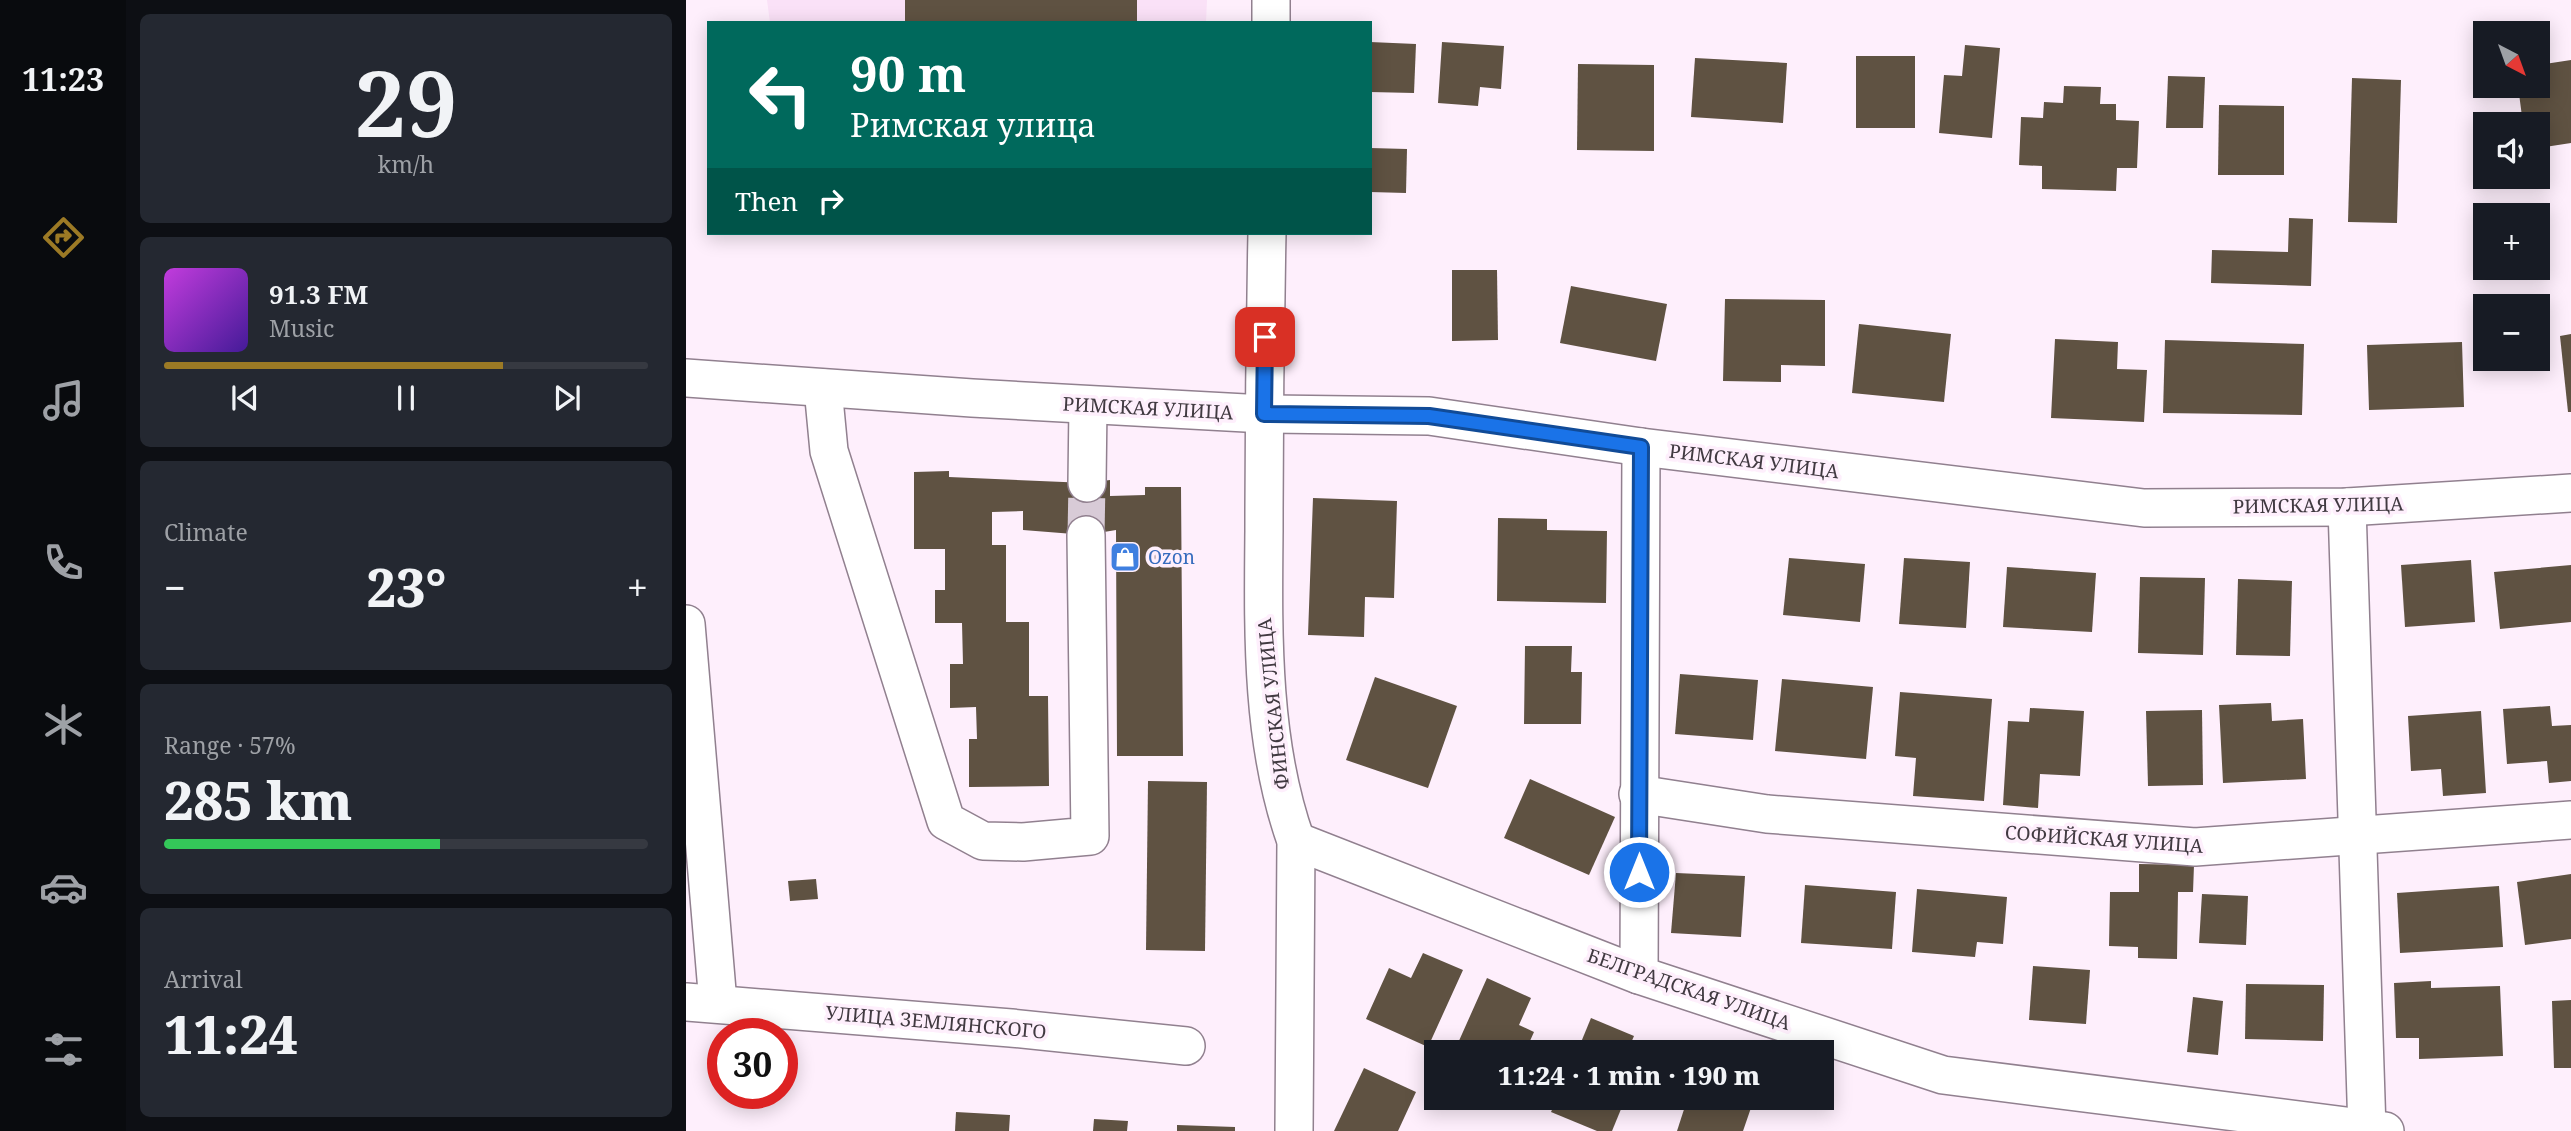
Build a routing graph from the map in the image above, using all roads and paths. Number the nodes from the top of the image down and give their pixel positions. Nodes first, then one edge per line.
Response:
1 (1271, 0) edge
2 (1271, 21) edge
3 (1267, 235) edge
4 (686, 378) edge
5 (823, 388) junction
6 (1088, 405) junction
7 (1264, 414) junction
8 (1641, 447) junction
9 (1087, 483) tunnel mouth
10 (2571, 494) edge
11 (2347, 507) junction
12 (1086, 535) tunnel mouth
13 (686, 624) edge
14 (1638, 794) junction
15 (2571, 820) edge
16 (2357, 836) junction
17 (1296, 841) junction
18 (1639, 975) junction
19 (702, 1002) edge
20 (1186, 1046) dead end
21 (2376, 1130) edge
22 (1294, 1131) edge

1 - 2 street
3 - 7 street, ФИНСКАЯ УЛИЦА
4 - 5 street, РИМСКАЯ УЛИЦА
5 - 6 street, РИМСКАЯ УЛИЦА
5 - 12 street
6 - 7 street, РИМСКАЯ УЛИЦА
6 - 9 street
7 - 8 street, РИМСКАЯ УЛИЦА
7 - 17 street, ФИНСКАЯ УЛИЦА
8 - 11 street, РИМСКАЯ УЛИЦА
8 - 14 street
10 - 11 street, РИМСКАЯ УЛИЦА
11 - 16 street
13 - 19 street
14 - 16 street, СОФИЙСКАЯ УЛИЦА
14 - 18 street
15 - 16 street, СОФИЙСКАЯ УЛИЦА
16 - 21 street
17 - 18 street, БЕЛГРАДСКАЯ УЛИЦА
17 - 22 street, ФИНСКАЯ УЛИЦА
18 - 21 street, БЕЛГРАДСКАЯ УЛИЦА
19 - 20 street, УЛИЦА ЗЕМЛЯНСКОГО

